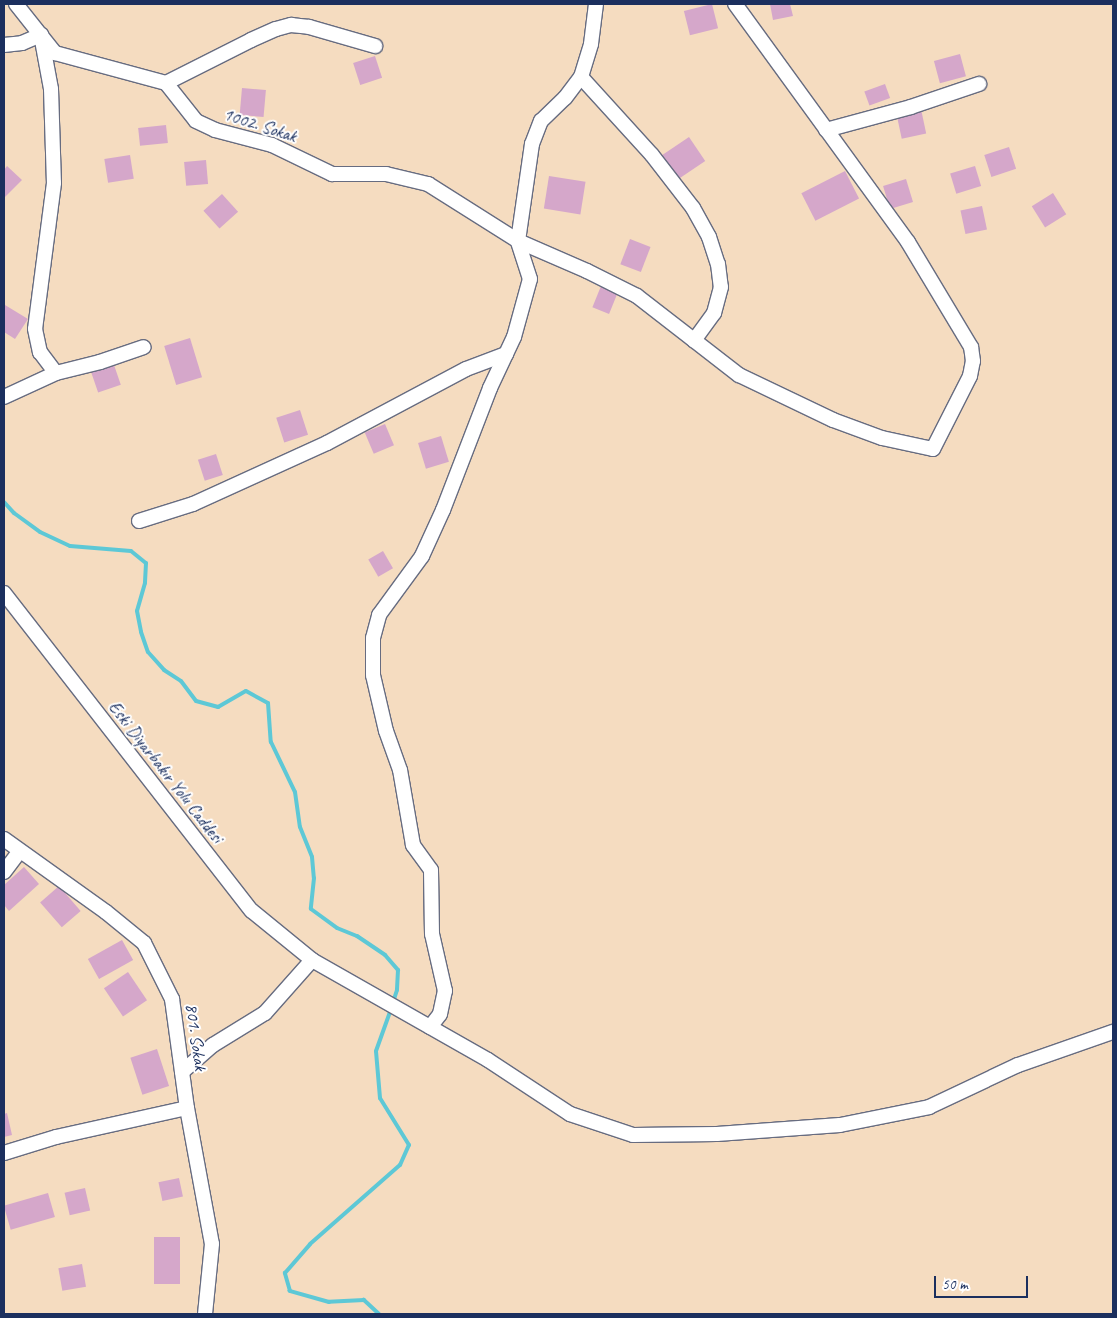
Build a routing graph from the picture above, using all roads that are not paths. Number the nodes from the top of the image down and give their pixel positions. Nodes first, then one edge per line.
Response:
1 (16, 4) edge
2 (596, 4) edge
3 (735, 4) edge
4 (41, 35) junction
5 (4, 45) edge
6 (375, 46) dead end
7 (581, 77) junction
8 (166, 83) junction
9 (978, 84) dead end
10 (826, 130) junction
11 (518, 241) junction
12 (694, 341) junction
13 (144, 347) dead end
14 (506, 354) junction
15 (56, 373) junction
16 (4, 397) edge
17 (139, 522) dead end
18 (4, 593) edge
19 (4, 839) edge
20 (20, 851) junction
21 (4, 872) edge
22 (312, 960) junction
23 (430, 1027) junction
24 (1113, 1032) edge
25 (182, 1072) junction
26 (187, 1108) junction
27 (4, 1153) edge
28 (206, 1314) edge

1 - 4 street
2 - 7 street
3 - 10 street
4 - 5 street
4 - 8 street
4 - 15 street
6 - 8 street
7 - 11 street
7 - 12 street
8 - 11 street, 1002. Sokak
9 - 10 street
10 - 12 street, 1002. Sokak
11 - 12 street, 1002. Sokak
11 - 14 street
13 - 15 street
14 - 17 street
14 - 23 street
15 - 16 street
18 - 22 street, Eski Diyarbakır Yolu Caddesi
19 - 20 street, 801. Sokak
20 - 21 street
20 - 25 street, 801. Sokak
22 - 23 street, Eski Diyarbakır Yolu Caddesi
22 - 25 street
23 - 24 street, Eski Diyarbakır Yolu Caddesi
25 - 26 street, 801. Sokak
26 - 27 street
26 - 28 street, 801. Sokak

